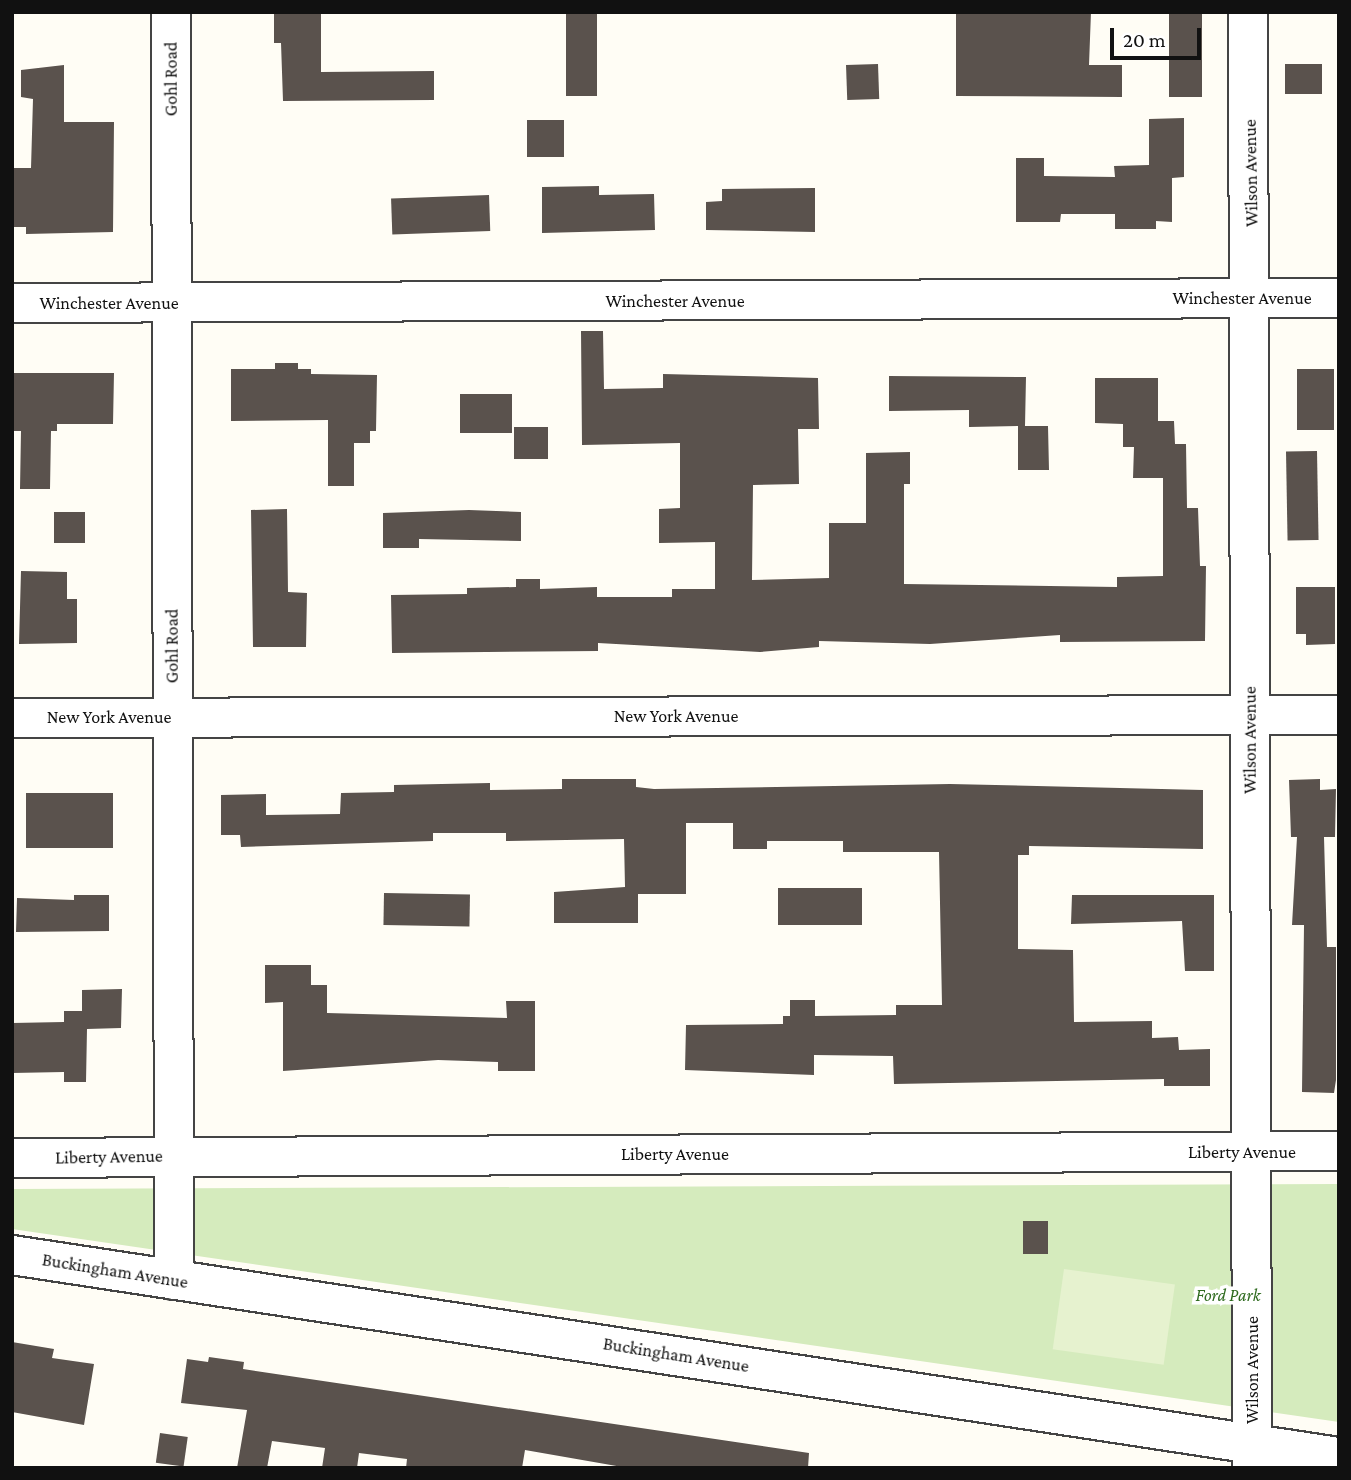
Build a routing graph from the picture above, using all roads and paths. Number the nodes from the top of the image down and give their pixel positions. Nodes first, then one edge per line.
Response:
1 (171, 12) edge
2 (1248, 12) edge
3 (1252, 298) junction
4 (1339, 298) edge
5 (12, 303) edge
6 (172, 303) junction
7 (1250, 715) junction
8 (1339, 715) edge
9 (172, 717) junction
10 (12, 718) edge
11 (1339, 1151) edge
12 (1253, 1152) junction
13 (173, 1156) junction
14 (12, 1158) edge
15 (12, 1255) edge
16 (174, 1280) junction
17 (1252, 1455) edge
18 (1339, 1457) edge

1 - 6 street, Gohl Road
2 - 3 street, Wilson Avenue
3 - 4 street, Winchester Avenue
3 - 6 street, Winchester Avenue
3 - 7 street, Wilson Avenue
5 - 6 street, Winchester Avenue
6 - 9 street, Gohl Road
7 - 8 street, New York Avenue
7 - 9 street, New York Avenue
7 - 12 street, Wilson Avenue
9 - 10 street, New York Avenue
9 - 13 street, Gohl Road
11 - 12 street, Liberty Avenue
12 - 13 street, Liberty Avenue
12 - 17 street, Wilson Avenue
13 - 14 street, Liberty Avenue
13 - 16 street, Gohl Road
15 - 16 street, Buckingham Avenue
16 - 17 street, Buckingham Avenue
17 - 18 street, Buckingham Avenue

